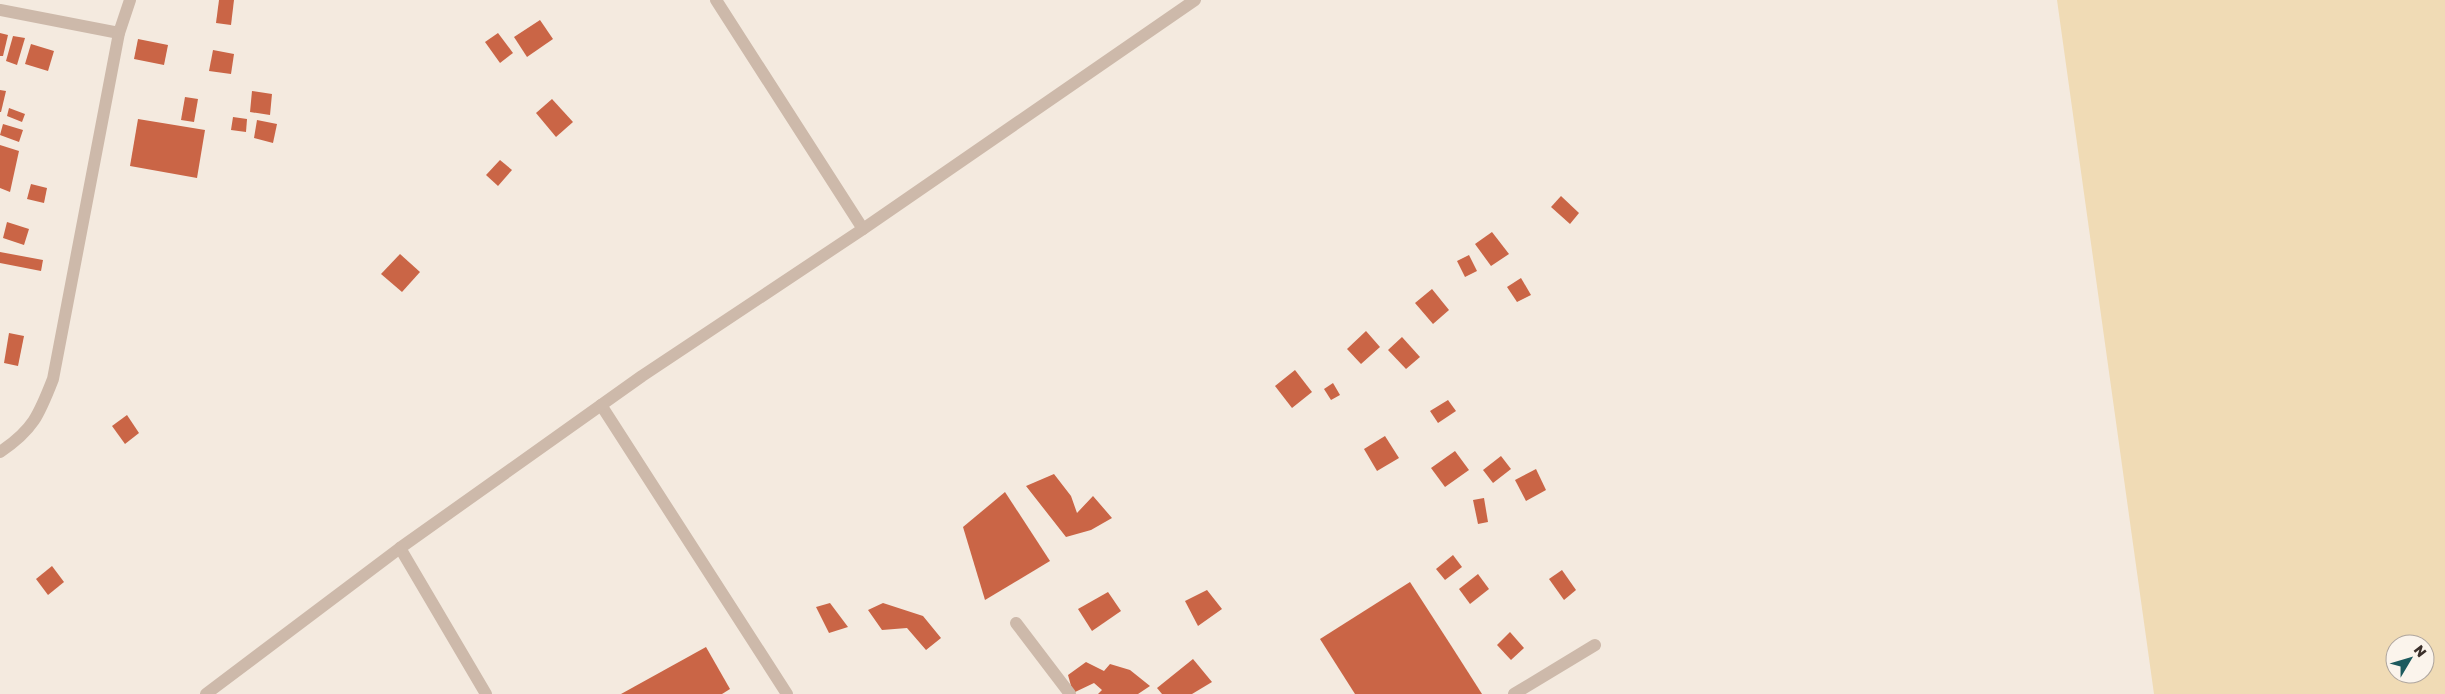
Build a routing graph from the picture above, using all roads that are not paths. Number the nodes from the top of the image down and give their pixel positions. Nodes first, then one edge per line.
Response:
1 (130, 0) edge
2 (716, 0) edge
3 (1195, 0) edge
4 (0, 10) edge
5 (119, 33) junction
6 (863, 229) junction
7 (601, 406) junction
8 (0, 452) edge
9 (400, 548) junction
10 (1016, 623) dead end
11 (1595, 645) dead end
12 (206, 694) edge
13 (486, 694) edge
14 (787, 694) edge
15 (1070, 694) edge
16 (1514, 694) edge

1 - 5 street
2 - 6 street
3 - 6 street
4 - 5 street
5 - 8 street
6 - 7 street
7 - 9 street
7 - 14 street
9 - 12 street
9 - 13 street
10 - 15 street
11 - 16 street

